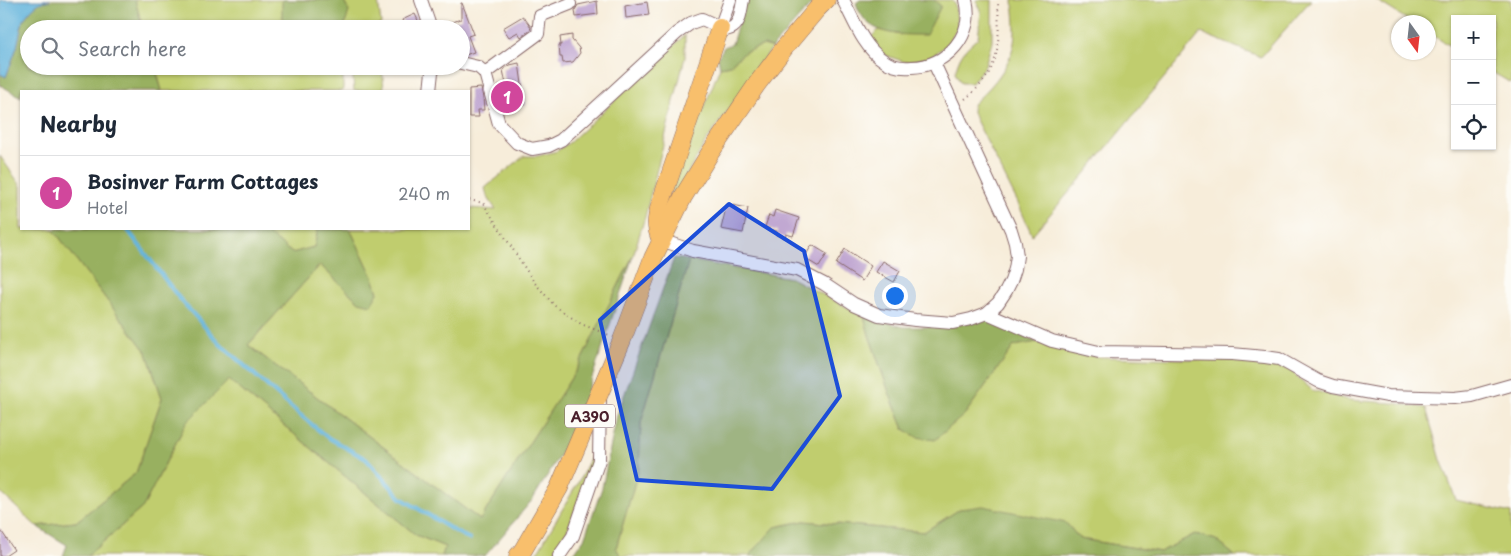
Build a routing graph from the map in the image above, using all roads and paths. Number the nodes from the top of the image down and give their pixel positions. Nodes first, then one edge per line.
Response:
1 (420, 0) edge
2 (730, 0) edge
3 (742, 0) edge
4 (826, 0) edge
5 (843, 0) edge
6 (966, 0) edge
7 (998, 0) edge
8 (570, 4) dead end
9 (428, 20) edge
10 (720, 28) junction
11 (934, 63) junction
12 (470, 65) edge
13 (485, 73) junction
14 (432, 75) edge
15 (430, 90) edge
16 (954, 106) junction
17 (470, 200) edge
18 (661, 240) junction
19 (987, 313) junction
20 (622, 340) junction
21 (1511, 385) edge
22 (600, 392) junction
23 (521, 553) edge
24 (559, 556) edge

1 - 9 street
2 - 10 street
3 - 10 street
4 - 18 highway, A390
5 - 11 street
6 - 11 street
7 - 16 path
8 - 13 street
10 - 13 street
10 - 18 highway
11 - 16 street
12 - 13 street
14 - 15 street
16 - 19 street
17 - 20 path
18 - 19 street
18 - 20 highway, A390
19 - 21 street
20 - 22 highway, A390
22 - 23 highway, A390
22 - 24 street

